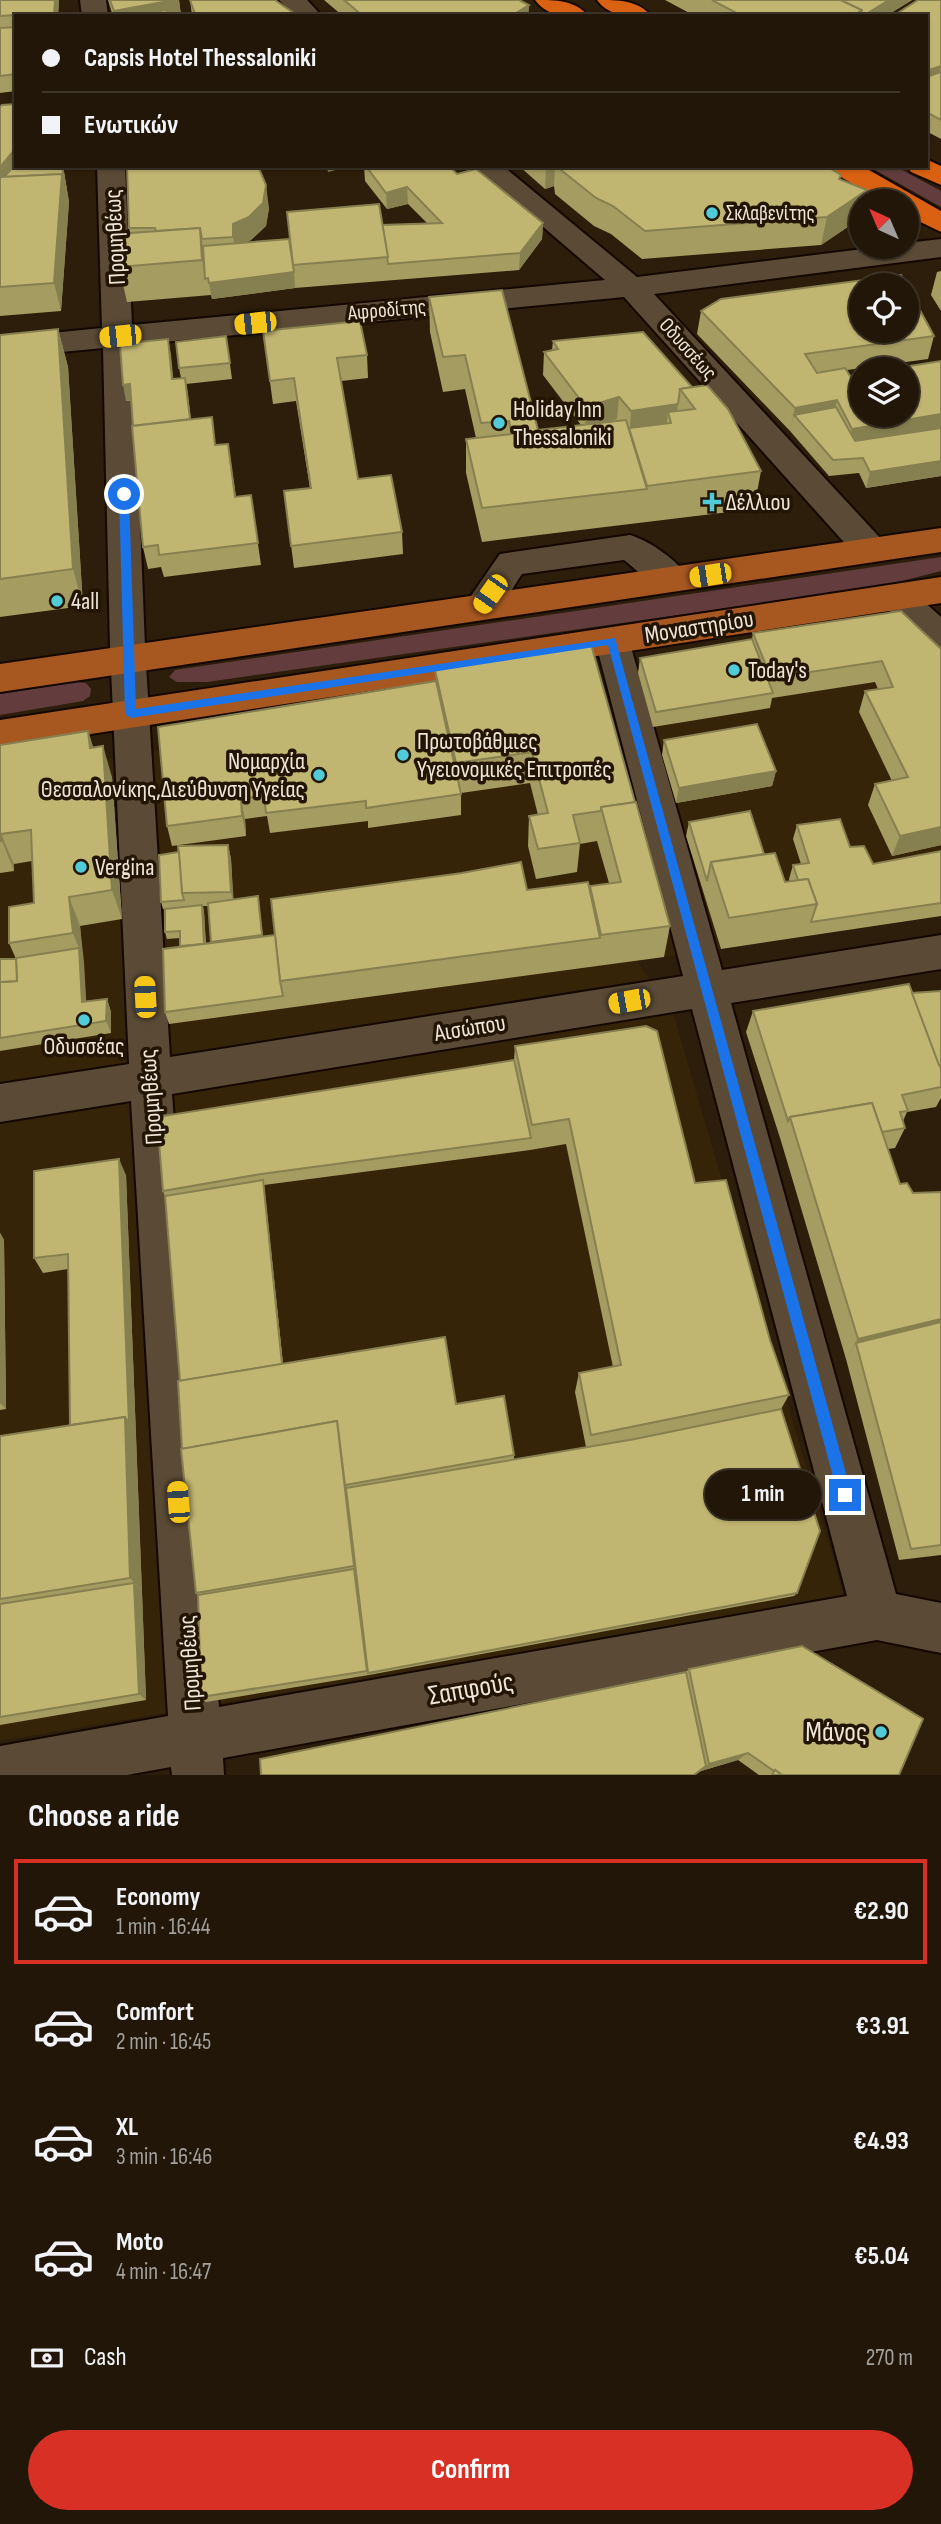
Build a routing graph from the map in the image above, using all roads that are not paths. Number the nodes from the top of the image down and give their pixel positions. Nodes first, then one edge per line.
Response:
1 (292, 0) edge
2 (548, 0) edge
3 (610, 0) edge
4 (308, 14) edge
5 (572, 14) edge
6 (635, 14) edge
7 (111, 168) edge
8 (488, 168) edge
9 (846, 168) edge
10 (925, 168) edge
11 (941, 177) edge
12 (882, 189) edge
13 (919, 210) edge
14 (941, 223) edge
15 (941, 248) edge
16 (631, 287) junction
17 (120, 336) junction
18 (0, 348) edge
19 (941, 540) edge
20 (871, 551) junction
21 (941, 590) edge
22 (897, 597) junction
23 (941, 638) edge
24 (612, 640) junction
25 (129, 661) junction
26 (3, 674) edge
27 (131, 714) junction
28 (0, 734) edge
29 (941, 953) edge
30 (709, 988) junction
31 (149, 1081) junction
32 (0, 1103) edge
33 (877, 1615) junction
34 (941, 1628) edge
35 (197, 1757) edge
36 (0, 1772) edge

1 - 4 street
2 - 5 highway
3 - 6 highway
7 - 17 street, Προμηθέως
8 - 16 street, Οδυσσέως
9 - 12 highway
10 - 11 highway
13 - 14 highway
15 - 16 street, Αφροδίτης
16 - 17 street, Αφροδίτης
16 - 20 street, Οδυσσέως
17 - 18 street, Αφροδίτης
17 - 25 street, Προμηθέως
19 - 20 main road, Μοναστηρίου
20 - 25 main road, Μοναστηρίου
21 - 22 main road, Μοναστηρίου
22 - 23 street
22 - 24 main road, Μοναστηρίου
24 - 27 main road, Μοναστηρίου
24 - 30 street
25 - 26 main road, Μοναστηρίου
25 - 27 street, Προμηθέως
27 - 28 main road, Μοναστηρίου
27 - 31 street, Προμηθέως
29 - 30 street, Αισώπου
30 - 31 street, Αισώπου
30 - 33 street
31 - 32 street, Αισώπου
31 - 35 street, Προμηθέως
33 - 34 street, Σαπφούς
33 - 35 street, Σαπφούς
35 - 36 street, Σαπφούς

